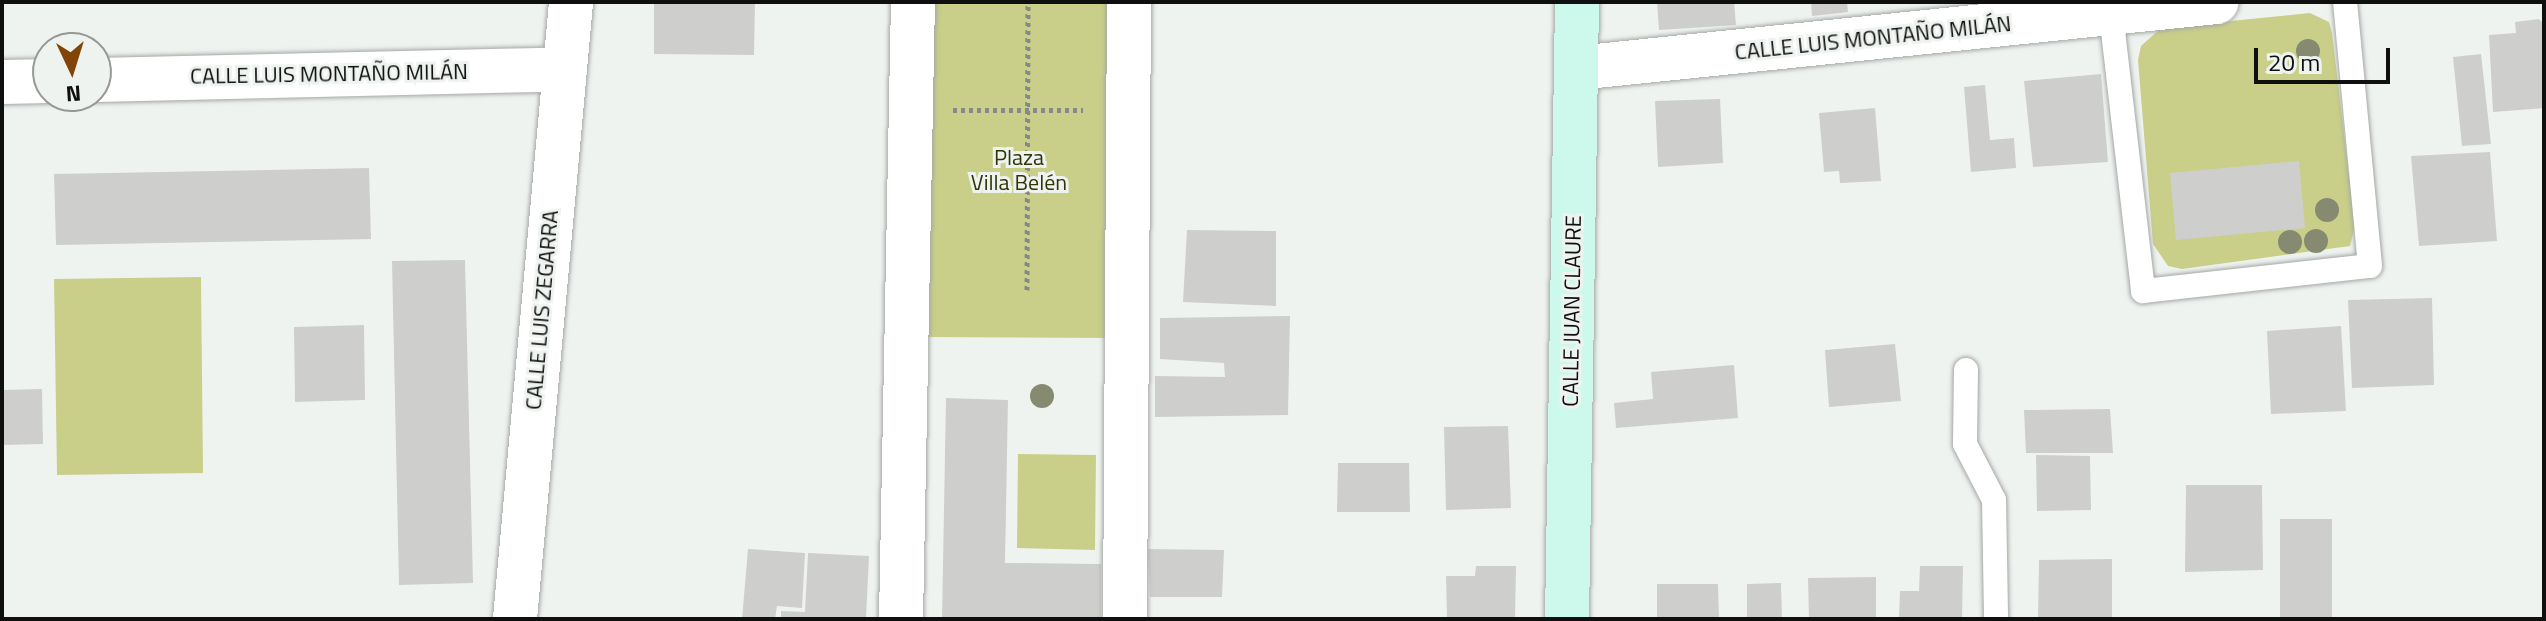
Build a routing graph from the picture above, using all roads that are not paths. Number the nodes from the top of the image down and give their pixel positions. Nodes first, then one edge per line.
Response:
1 (571, 2) edge
2 (913, 2) edge
3 (1129, 2) edge
4 (1577, 2) edge
5 (2217, 2) edge
6 (2345, 2) edge
7 (2111, 7) edge
8 (1577, 68) junction
9 (563, 69) junction
10 (112, 80) edge
11 (32, 81) edge
12 (2, 82) edge
13 (1966, 370) dead end
14 (515, 619) edge
15 (901, 619) edge
16 (1125, 619) edge
17 (1567, 619) edge
18 (1996, 619) edge

1 - 9 street, CALLE LUIS ZEGARRA
2 - 15 street
3 - 16 street
4 - 8 street, CALLE JUAN CLAURE
5 - 7 street, CALLE LUIS MONTAÑO MILÁN
6 - 7 lane
7 - 8 street, CALLE LUIS MONTAÑO MILÁN
8 - 17 street, CALLE JUAN CLAURE
9 - 10 street, CALLE LUIS MONTAÑO MILÁN
9 - 14 street, CALLE LUIS ZEGARRA
11 - 12 street
13 - 18 lane

